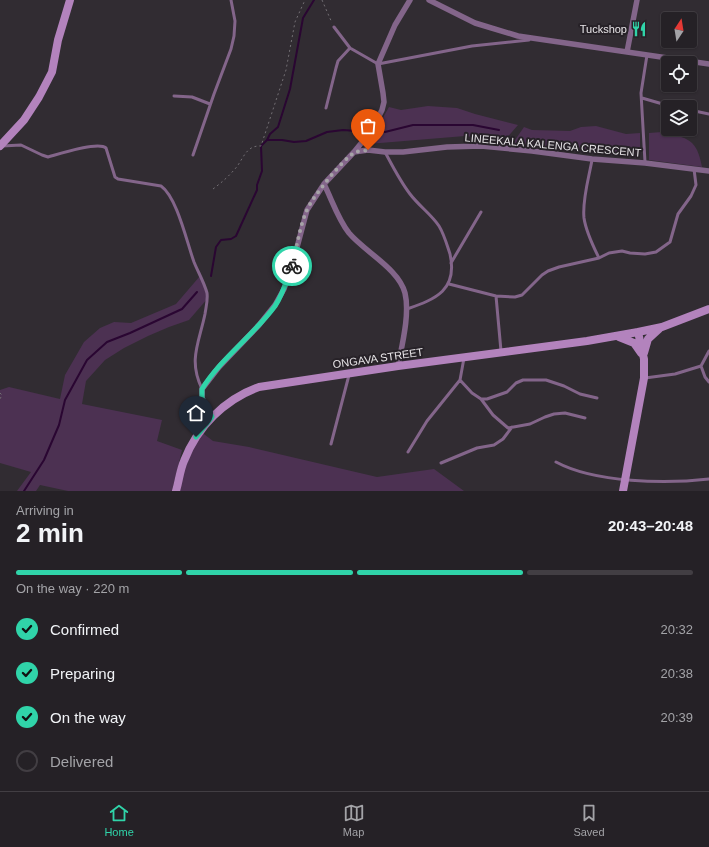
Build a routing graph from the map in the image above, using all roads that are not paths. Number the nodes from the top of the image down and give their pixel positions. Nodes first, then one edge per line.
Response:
1 (70, 0) edge
2 (231, 0) edge
3 (410, 0) edge
4 (429, 0) edge
5 (637, 0) edge
6 (439, 3) edge
7 (334, 27) road end
8 (535, 39) junction
9 (350, 48) junction
10 (627, 52) junction
11 (647, 55) junction
12 (378, 64) junction
13 (709, 64) edge
14 (174, 96) dead end
15 (642, 98) junction
16 (210, 104) junction
17 (661, 104) edge
18 (326, 108) dead end
19 (697, 111) edge
20 (709, 114) edge
21 (0, 146) edge
22 (354, 152) junction
23 (385, 152) junction
24 (193, 155) dead end
25 (592, 158) junction
26 (645, 163) junction
27 (694, 169) junction
28 (709, 171) edge
29 (324, 184) junction
30 (481, 212) dead end
31 (599, 258) junction
32 (451, 262) junction
33 (449, 284) junction
34 (496, 296) junction
35 (406, 309) junction
36 (708, 312) edge
37 (662, 327) junction
38 (638, 332) junction
39 (616, 337) junction
40 (709, 351) edge
41 (501, 353) junction
42 (464, 358) junction
43 (644, 359) junction
44 (398, 366) junction
45 (701, 366) junction
46 (350, 373) junction
47 (644, 378) junction
48 (460, 380) junction
49 (709, 382) edge
50 (202, 389) junction
51 (596, 398) dead end
52 (481, 399) junction
53 (212, 417) junction
54 (585, 418) dead end
55 (512, 427) junction
56 (331, 444) dead end
57 (408, 452) dead end
58 (556, 462) dead end
59 (441, 463) dead end
60 (709, 479) edge
61 (625, 480) junction
62 (176, 491) edge
63 (623, 491) edge

1 - 21 street
2 - 16 lane
3 - 12 street
4 - 6 street
5 - 10 street
6 - 8 street
7 - 9 lane
8 - 10 street
8 - 12 lane
9 - 12 lane
9 - 18 lane
10 - 11 street
11 - 13 street
11 - 15 lane
12 - 22 street
14 - 16 lane
15 - 17 lane
15 - 26 lane
16 - 24 lane
19 - 20 lane
21 - 50 lane
22 - 23 street, LINEEKALA KALENGA CRESCENT
22 - 29 street
23 - 25 street, LINEEKALA KALENGA CRESCENT
23 - 32 lane
25 - 26 street, LINEEKALA KALENGA CRESCENT
25 - 31 lane
26 - 27 street, LINEEKALA KALENGA CRESCENT
27 - 28 street, LINEEKALA KALENGA CRESCENT
27 - 31 lane
29 - 35 street
29 - 50 street
30 - 32 lane
31 - 34 lane
32 - 33 lane
33 - 34 lane
33 - 35 lane
34 - 41 lane
35 - 44 street
36 - 37 street, ONGAVA STREET
37 - 38 street, ONGAVA STREET
37 - 43 street
38 - 39 street, ONGAVA STREET
38 - 43 street
39 - 41 street, ONGAVA STREET
39 - 43 street
40 - 45 lane
41 - 42 street, ONGAVA STREET
42 - 44 street, ONGAVA STREET
42 - 48 lane
43 - 47 street
44 - 46 street, ONGAVA STREET
45 - 47 lane
45 - 49 lane
46 - 53 street, ONGAVA STREET
46 - 56 lane
47 - 61 street
48 - 52 lane
48 - 57 lane
50 - 53 street
51 - 52 lane
52 - 55 lane
53 - 62 street, ONGAVA STREET
54 - 55 lane
55 - 59 lane
58 - 61 lane
60 - 61 lane
61 - 63 street

